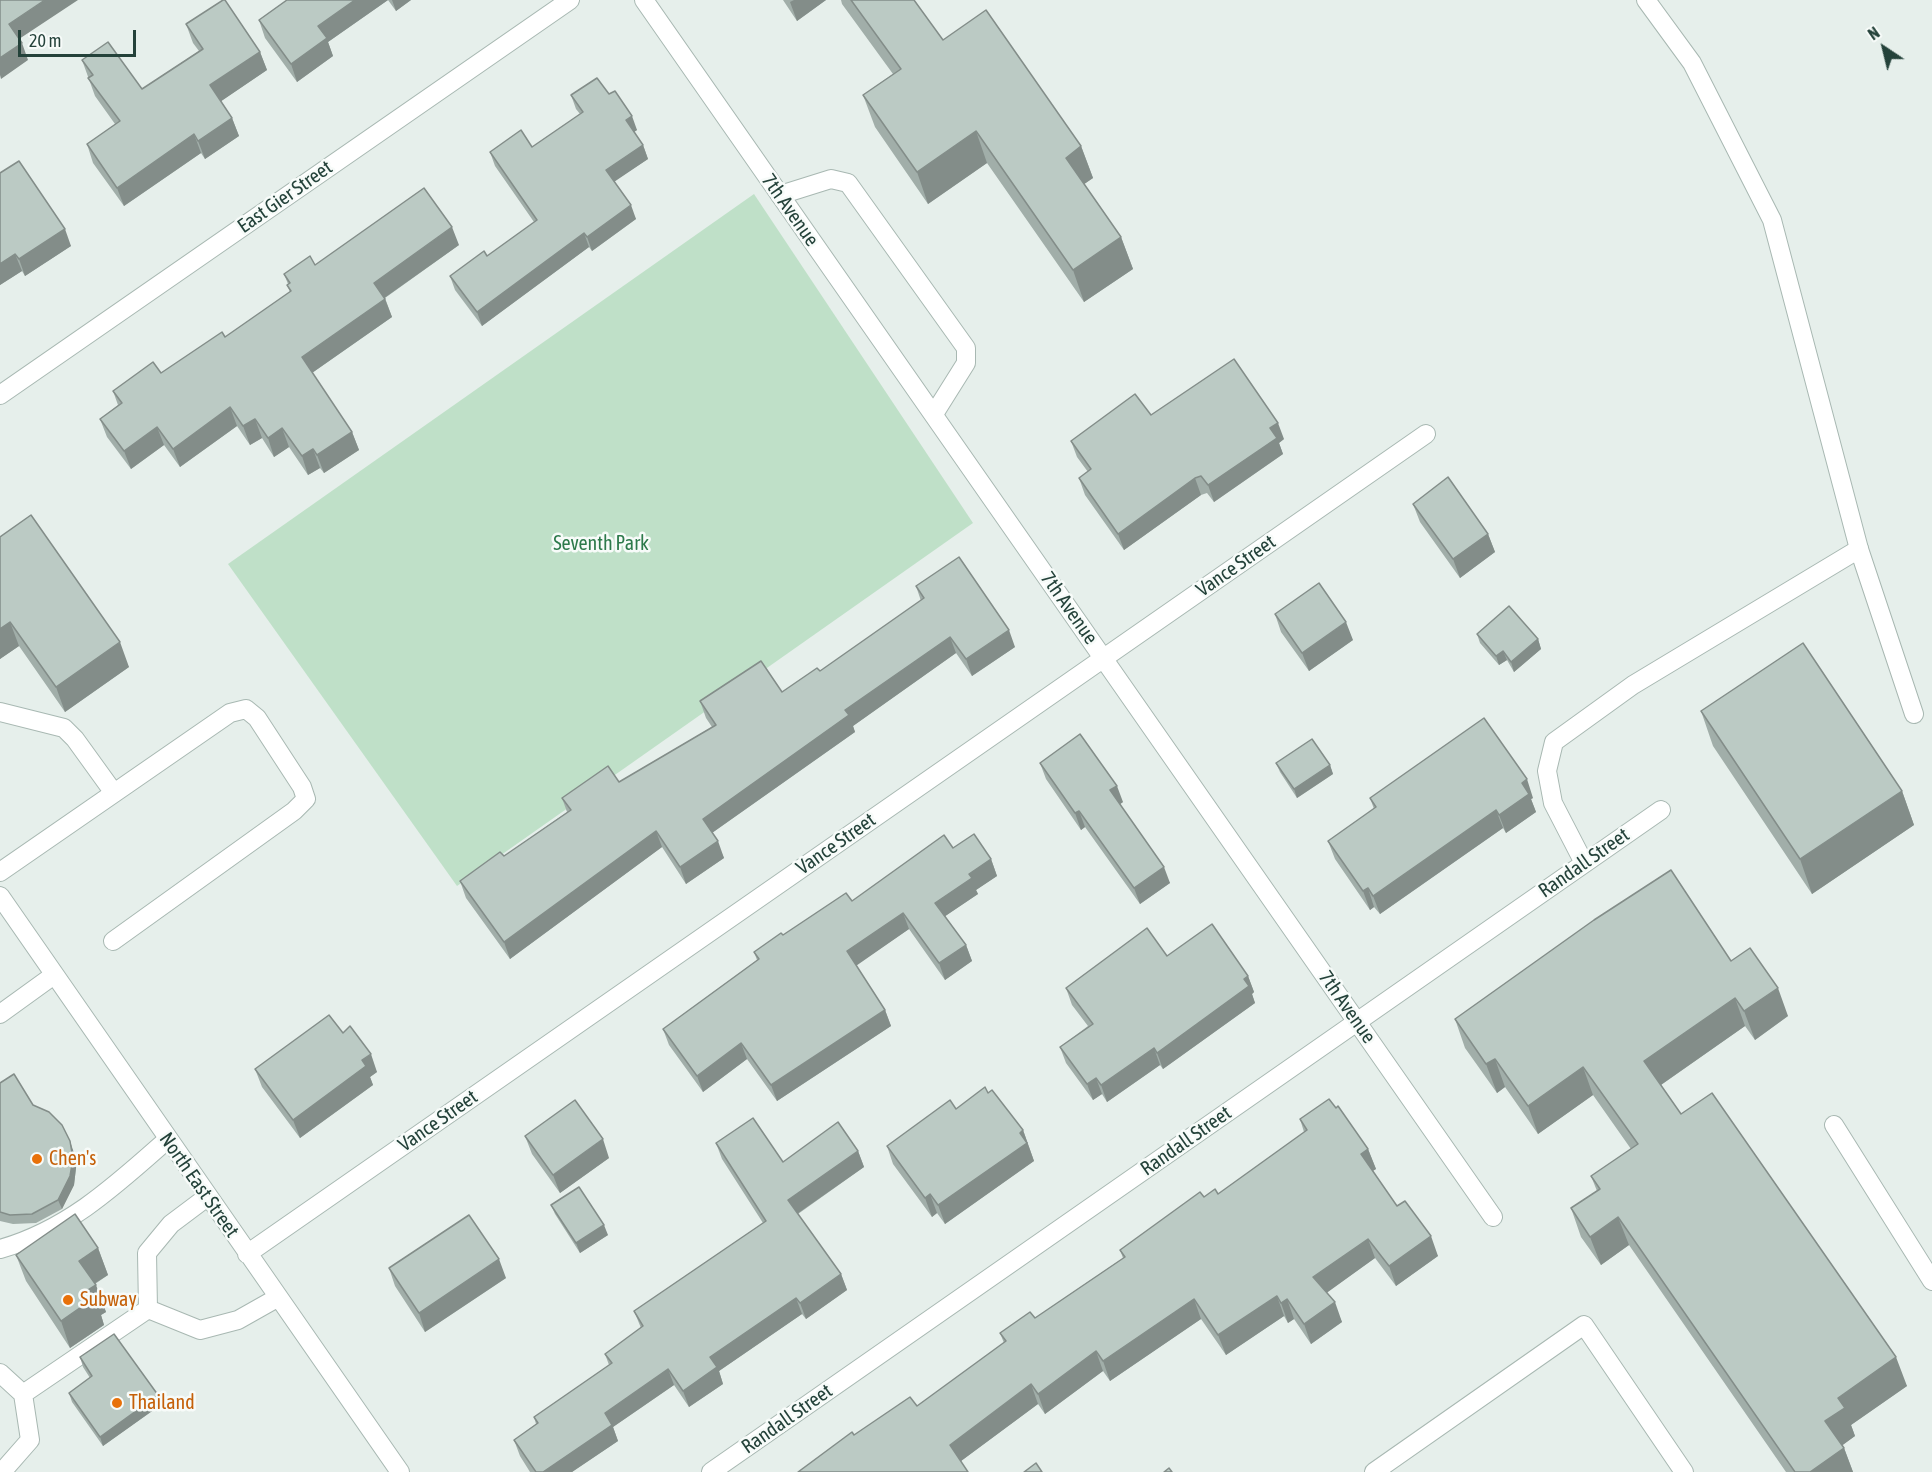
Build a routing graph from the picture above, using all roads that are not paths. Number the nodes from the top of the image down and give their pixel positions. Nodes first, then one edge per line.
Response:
1 (570, 0) edge
2 (644, 0) edge
3 (1646, 0) edge
4 (780, 195) junction
5 (0, 395) edge
6 (934, 414) junction
7 (1426, 434) dead end
8 (1859, 549) junction
9 (1103, 658) junction
10 (0, 711) edge
11 (1914, 714) dead end
12 (114, 793) junction
13 (1660, 810) dead end
14 (1584, 862) junction
15 (0, 872) edge
16 (0, 896) edge
17 (113, 941) dead end
18 (54, 975) junction
19 (0, 1014) edge
20 (1358, 1022) junction
21 (1834, 1125) dead end
22 (168, 1139) junction
23 (207, 1197) junction
24 (1493, 1217) dead end
25 (0, 1249) edge
26 (247, 1254) junction
27 (1932, 1281) edge
28 (277, 1298) junction
29 (148, 1309) junction
30 (0, 1373) edge
31 (23, 1394) junction
32 (2, 1472) edge
33 (400, 1472) edge
34 (711, 1472) edge
35 (1374, 1472) edge
36 (1684, 1472) edge

1 - 5 street, East Gier Street
2 - 4 street, 7th Avenue
3 - 8 street
4 - 6 street, 7th Avenue
4 - 6 street
6 - 9 street, 7th Avenue
7 - 9 street, Vance Street
8 - 11 street
8 - 14 street
9 - 20 street, 7th Avenue
9 - 26 street, Vance Street
10 - 12 street
12 - 15 street
12 - 17 street
13 - 14 street, Randall Street
14 - 20 street, Randall Street
16 - 18 street, North East Street
18 - 19 street
18 - 22 street, North East Street
20 - 24 street, 7th Avenue
20 - 34 street, Randall Street
21 - 27 street
22 - 23 street, North East Street
22 - 25 street
23 - 26 street, North East Street
23 - 29 street
26 - 28 street, North East Street
28 - 29 street
28 - 33 street, North East Street
29 - 31 street
30 - 31 street
31 - 32 street
35 - 36 street

